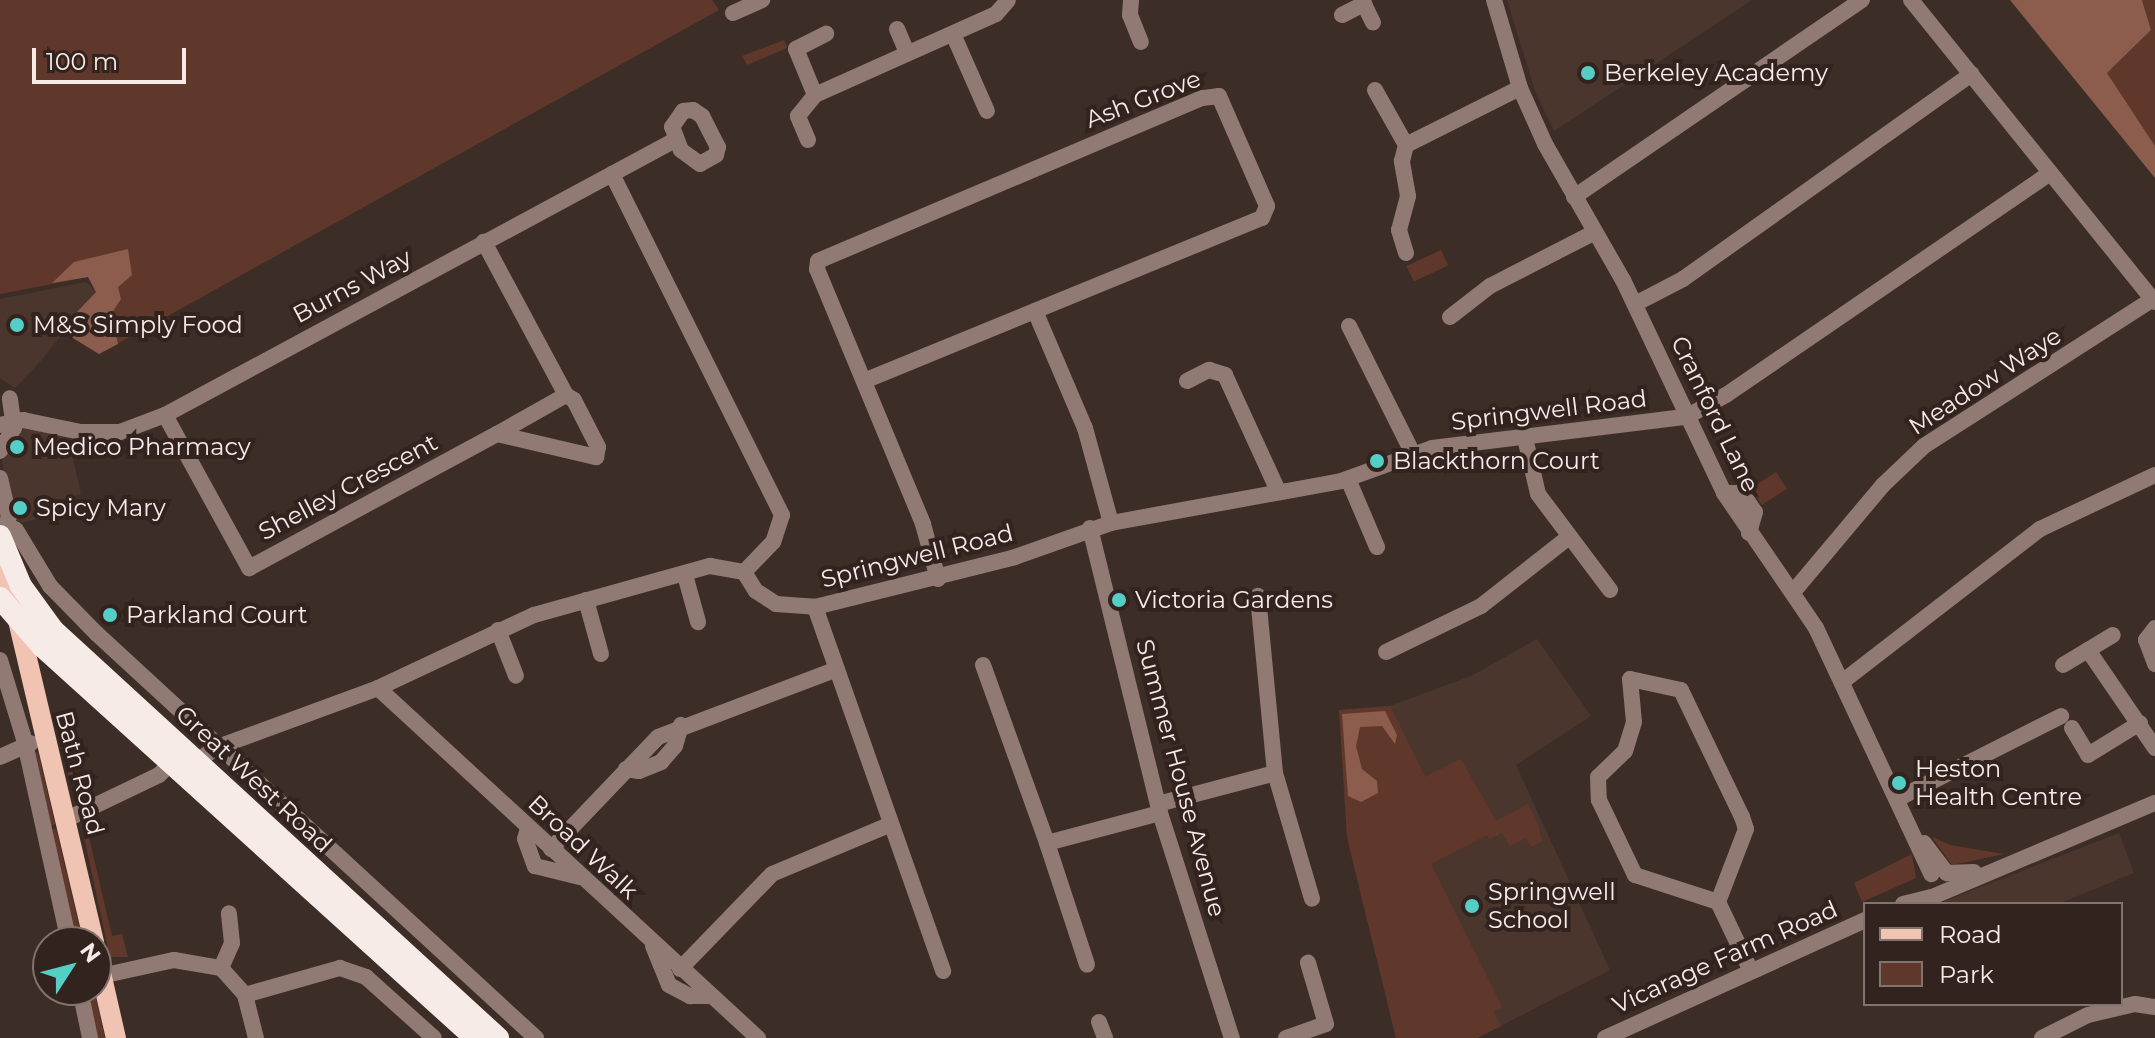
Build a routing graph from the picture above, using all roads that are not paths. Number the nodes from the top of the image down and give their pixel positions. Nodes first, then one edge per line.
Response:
1 (762, 0) edge
2 (1008, 0) edge
3 (1131, 0) edge
4 (1494, 0) edge
5 (1862, 0) edge
6 (1911, 0) edge
7 (1363, 2) edge
8 (733, 13) dead end
9 (1342, 15) dead end
10 (1373, 23) dead end
11 (897, 29) dead end
12 (826, 34) dead end
13 (953, 34) junction
14 (1141, 42) dead end
15 (907, 53) junction
16 (1971, 74) junction
17 (1520, 88) junction
18 (1375, 90) dead end
19 (815, 95) junction
20 (987, 111) dead end
21 (675, 140) dead end
22 (808, 140) dead end
23 (1406, 145) junction
24 (2050, 173) junction
25 (612, 174) junction
26 (1574, 197) junction
27 (1595, 232) junction
28 (484, 242) junction
29 (1406, 253) dead end
30 (2154, 300) edge
31 (1635, 304) junction
32 (1035, 311) junction
33 (1450, 317) dead end
34 (1349, 326) dead end
35 (864, 381) junction
36 (1187, 381) dead end
37 (566, 395) junction
38 (5, 396) edge
39 (165, 415) junction
40 (1686, 417) junction
41 (41, 421) junction
42 (10, 424) edge
43 (497, 434) junction
44 (1525, 438) junction
45 (0, 451) edge
46 (1413, 454) junction
47 (2155, 475) edge
48 (0, 478) edge
49 (1348, 479) junction
50 (1278, 491) junction
51 (1111, 523) junction
52 (1090, 528) junction
53 (2, 533) edge
54 (1569, 537) junction
55 (1377, 547) dead end
56 (744, 572) junction
57 (685, 575) junction
58 (938, 579) junction
59 (1610, 590) dead end
60 (1794, 591) junction
61 (1258, 596) dead end
62 (0, 598) edge
63 (586, 600) junction
64 (815, 607) junction
65 (14, 619) junction
66 (698, 622) dead end
67 (2155, 628) edge
68 (498, 630) junction
69 (2113, 635) dead end
70 (2088, 650) junction
71 (1386, 652) dead end
72 (601, 654) dead end
73 (0, 660) edge
74 (63, 664) junction
75 (2155, 664) edge
76 (983, 665) dead end
77 (2063, 665) dead end
78 (837, 669) junction
79 (516, 676) dead end
80 (29, 681) junction
81 (1842, 682) junction
82 (378, 688) junction
83 (2140, 723) junction
84 (45, 738) junction
85 (25, 746) junction
86 (2155, 748) edge
87 (207, 754) junction
88 (0, 757) edge
89 (171, 763) junction
90 (1275, 773) junction
91 (1897, 799) junction
92 (2155, 803) edge
93 (1159, 809) junction
94 (67, 819) junction
95 (891, 824) junction
96 (528, 828) junction
97 (1047, 843) junction
98 (551, 849) junction
99 (580, 877) junction
100 (1940, 880) junction
101 (1312, 899) dead end
102 (1718, 902) junction
103 (1906, 902) edge
104 (229, 913) dead end
105 (1863, 925) edge
106 (65, 926) edge
107 (90, 926) edge
108 (653, 944) junction
109 (1308, 963) dead end
110 (1087, 965) dead end
111 (221, 968) junction
112 (680, 969) junction
113 (1750, 969) junction
114 (943, 971) dead end
115 (112, 974) edge
116 (245, 995) junction
117 (710, 996) junction
118 (83, 1006) edge
119 (108, 1006) edge
120 (2155, 1007) edge
121 (1640, 1021) junction
122 (1329, 1031) edge
123 (90, 1038) edge
124 (116, 1038) edge
125 (256, 1038) edge
126 (434, 1038) edge
127 (475, 1038) edge
128 (498, 1038) edge
129 (536, 1038) edge
130 (758, 1038) edge
131 (1232, 1038) edge
132 (1286, 1038) edge
133 (1605, 1038) edge
134 (1648, 1038) edge
135 (2042, 1038) edge

1 - 8 street
2 - 13 street
3 - 14 street
4 - 17 street, Cranford Lane
5 - 26 street
6 - 16 street
7 - 9 street
7 - 10 street
11 - 15 street
12 - 19 street
13 - 15 street
13 - 20 street
15 - 19 street
16 - 24 street
16 - 31 street
17 - 23 street
17 - 26 street, Cranford Lane
18 - 23 street
19 - 22 street
21 - 25 street, Burns Way
23 - 29 street
24 - 30 street
24 - 40 street
25 - 28 street, Burns Way
25 - 56 street
26 - 27 street, Cranford Lane
27 - 31 street, Cranford Lane
27 - 33 street
28 - 37 street
28 - 39 street, Burns Way
30 - 60 street, Meadow Waye
31 - 40 street, Cranford Lane
32 - 35 street, Ash Grove
32 - 35 street, Ash Grove
32 - 51 street
34 - 46 street
35 - 58 street, Ash Grove
36 - 50 street
37 - 43 street, Shelley Crescent
37 - 43 street
38 - 41 street, Burns Way
38 - 42 street
39 - 41 street, Burns Way
39 - 43 street, Shelley Crescent
40 - 44 street, Springwell Road
40 - 60 street, Cranford Lane
41 - 42 street, Burns Way
42 - 45 street
44 - 46 street, Springwell Road
44 - 54 street
46 - 49 street, Springwell Road
47 - 81 street
48 - 53 street
49 - 50 street, Springwell Road
49 - 55 street
50 - 51 street, Springwell Road
51 - 52 street, Springwell Road
52 - 58 street, Springwell Road
52 - 93 street, Summer House Avenue
53 - 65 main road, Bath Road
53 - 87 highway, Great West Road
54 - 59 street
54 - 71 street
56 - 57 street
56 - 64 street, Springwell Road
57 - 63 street
57 - 66 street
58 - 64 street, Springwell Road
60 - 81 street
61 - 90 street
62 - 65 highway, Bath Road
63 - 68 street
63 - 72 street
64 - 78 street
65 - 74 highway, Great West Road
65 - 80 main road, Bath Road
67 - 75 street
68 - 79 street
68 - 82 street
69 - 70 street
70 - 77 street
70 - 83 street
73 - 85 street, Bath Road
74 - 80 main road
74 - 89 highway, Great West Road
76 - 97 street
78 - 95 street
78 - 98 street
80 - 84 main road, Bath Road
81 - 91 street
82 - 87 street
82 - 96 street, Broad Walk
83 - 86 street
83 - 91 street
84 - 85 street
84 - 94 main road, Bath Road
85 - 88 street
85 - 106 street, Bath Road
87 - 128 highway, Great West Road
87 - 129 street
89 - 94 street
89 - 127 highway, Great West Road
90 - 93 street
90 - 101 street
91 - 100 street
92 - 100 street
93 - 97 street
93 - 131 street, Summer House Avenue
94 - 107 main road, Bath Road
95 - 112 street
95 - 114 street
96 - 98 street, Broad Walk
96 - 99 street
97 - 110 street
98 - 99 street, Broad Walk
99 - 108 street, Broad Walk
100 - 103 street
102 - 102 street
102 - 113 street
104 - 111 street
105 - 113 street, Vicarage Farm Road
108 - 112 street, Broad Walk
108 - 117 street
109 - 122 street
111 - 115 street
111 - 116 street
112 - 117 street, Broad Walk
113 - 121 street, Vicarage Farm Road
116 - 125 street
116 - 126 street
117 - 130 street, Broad Walk
118 - 123 street
119 - 124 main road
120 - 135 street
121 - 133 street, Vicarage Farm Road
121 - 134 street
122 - 132 street

